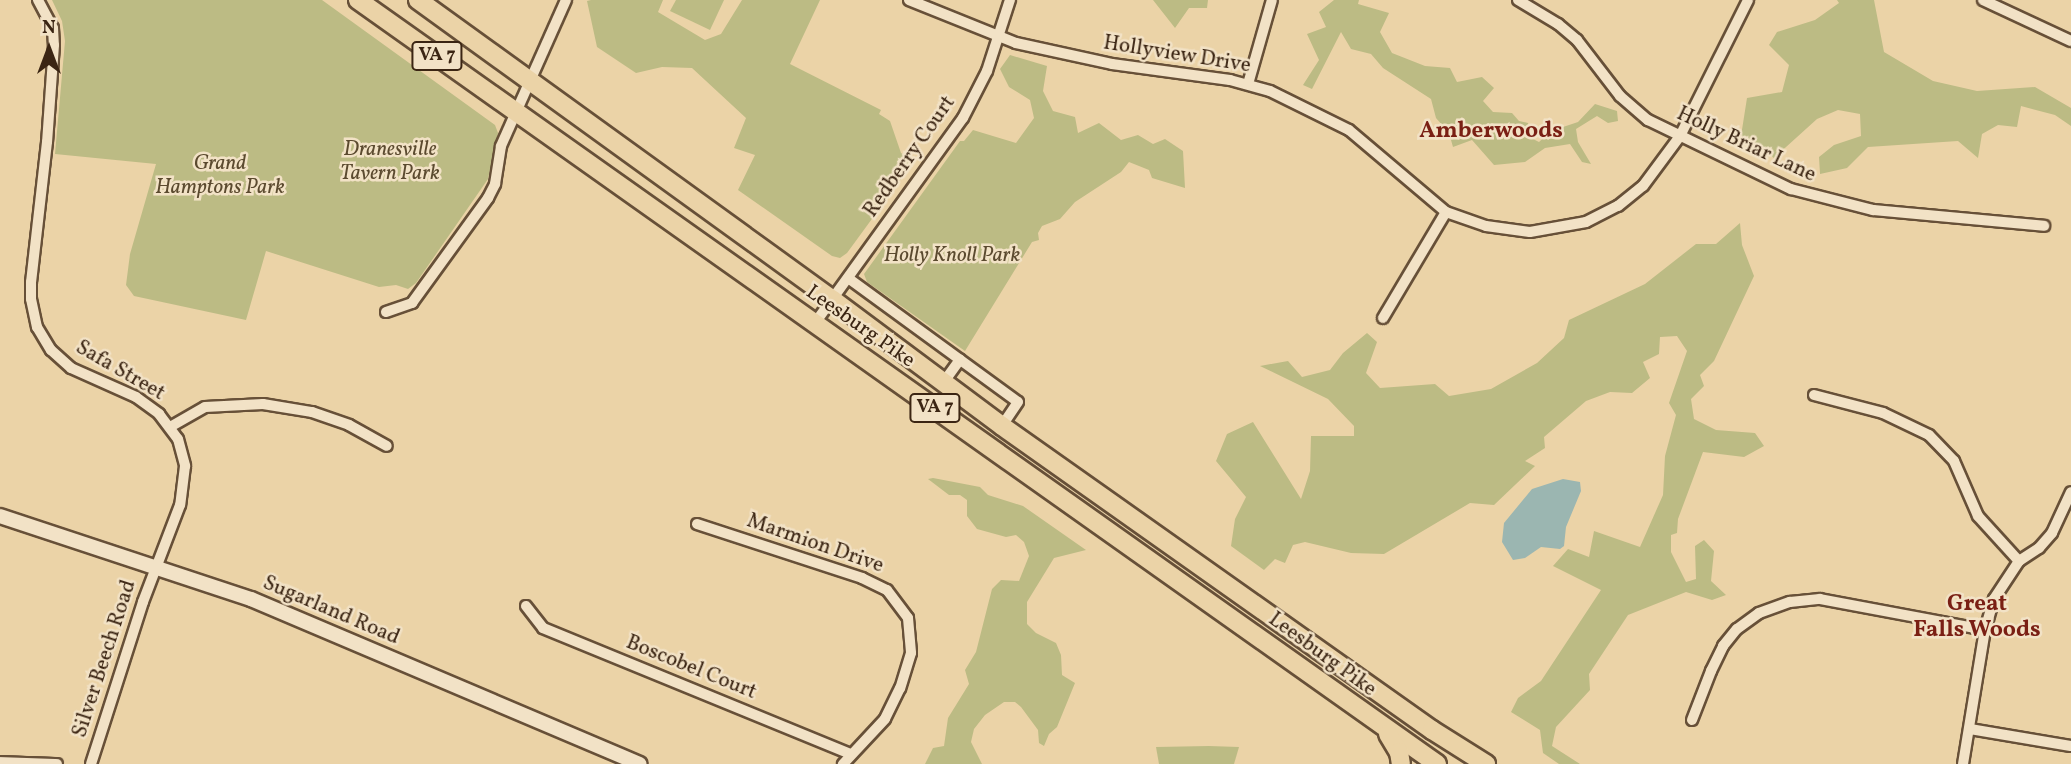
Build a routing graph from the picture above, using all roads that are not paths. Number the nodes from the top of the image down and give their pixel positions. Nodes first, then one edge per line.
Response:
1 (38, 0) edge
2 (358, 0) edge
3 (418, 0) edge
4 (566, 0) edge
5 (909, 0) edge
6 (1010, 0) edge
7 (1272, 0) edge
8 (1518, 0) edge
9 (1748, 0) edge
10 (1983, 0) edge
11 (999, 38) junction
12 (2071, 41) edge
13 (529, 80) junction
14 (1248, 84) junction
15 (515, 112) junction
16 (1679, 136) junction
17 (1447, 212) junction
18 (2044, 226) dead end
19 (848, 278) junction
20 (833, 300) junction
21 (386, 312) dead end
22 (1383, 318) dead end
23 (815, 323) junction
24 (960, 360) junction
25 (943, 383) junction
26 (1814, 395) dead end
27 (1002, 426) junction
28 (170, 427) junction
29 (387, 446) dead end
30 (2071, 492) edge
31 (0, 516) edge
32 (697, 524) dead end
33 (2020, 561) junction
34 (156, 567) junction
35 (526, 606) dead end
36 (1986, 630) junction
37 (1692, 720) dead end
38 (1385, 728) junction
39 (1970, 729) junction
40 (2071, 746) edge
41 (847, 759) edge
42 (0, 762) edge
43 (57, 764) edge
44 (90, 764) edge
45 (639, 764) edge
46 (1401, 764) edge
47 (1437, 764) edge
48 (1486, 764) edge
49 (1963, 764) edge

1 - 28 street, Safa Street
2 - 15 highway, Leesburg Pike / VA 7
3 - 13 highway, Leesburg Pike / VA 7
4 - 13 street
5 - 11 street, Hollyview Drive
6 - 11 street, Redberry Court
7 - 14 street
8 - 16 street, Holly Briar Lane
9 - 16 street, Hollyview Drive
10 - 12 street
11 - 14 street, Hollyview Drive
11 - 19 street, Redberry Court
13 - 15 street
13 - 20 highway, Leesburg Pike / VA 7
14 - 17 street, Hollyview Drive
15 - 21 street
15 - 23 highway, Leesburg Pike / VA 7
16 - 17 street, Hollyview Drive
16 - 18 street, Holly Briar Lane
17 - 22 street
19 - 20 street, Redberry Court
19 - 24 street
20 - 23 street, Redberry Court
20 - 25 highway, Leesburg Pike / VA 7
23 - 38 highway, Leesburg Pike / VA 7
24 - 25 street
24 - 27 street
25 - 27 highway, Leesburg Pike / VA 7
26 - 33 street
27 - 48 highway, Leesburg Pike / VA 7
28 - 29 street
28 - 34 street, Safa Street
30 - 33 street
31 - 34 street, Sugarland Road
32 - 41 street, Marmion Drive
33 - 36 street
34 - 44 street, Silver Beech Road
34 - 45 street, Sugarland Road
35 - 41 street, Boscobel Court
36 - 37 street
36 - 39 street
38 - 46 highway
38 - 47 highway, Leesburg Pike / VA 7
39 - 40 street
39 - 49 street
42 - 43 street

